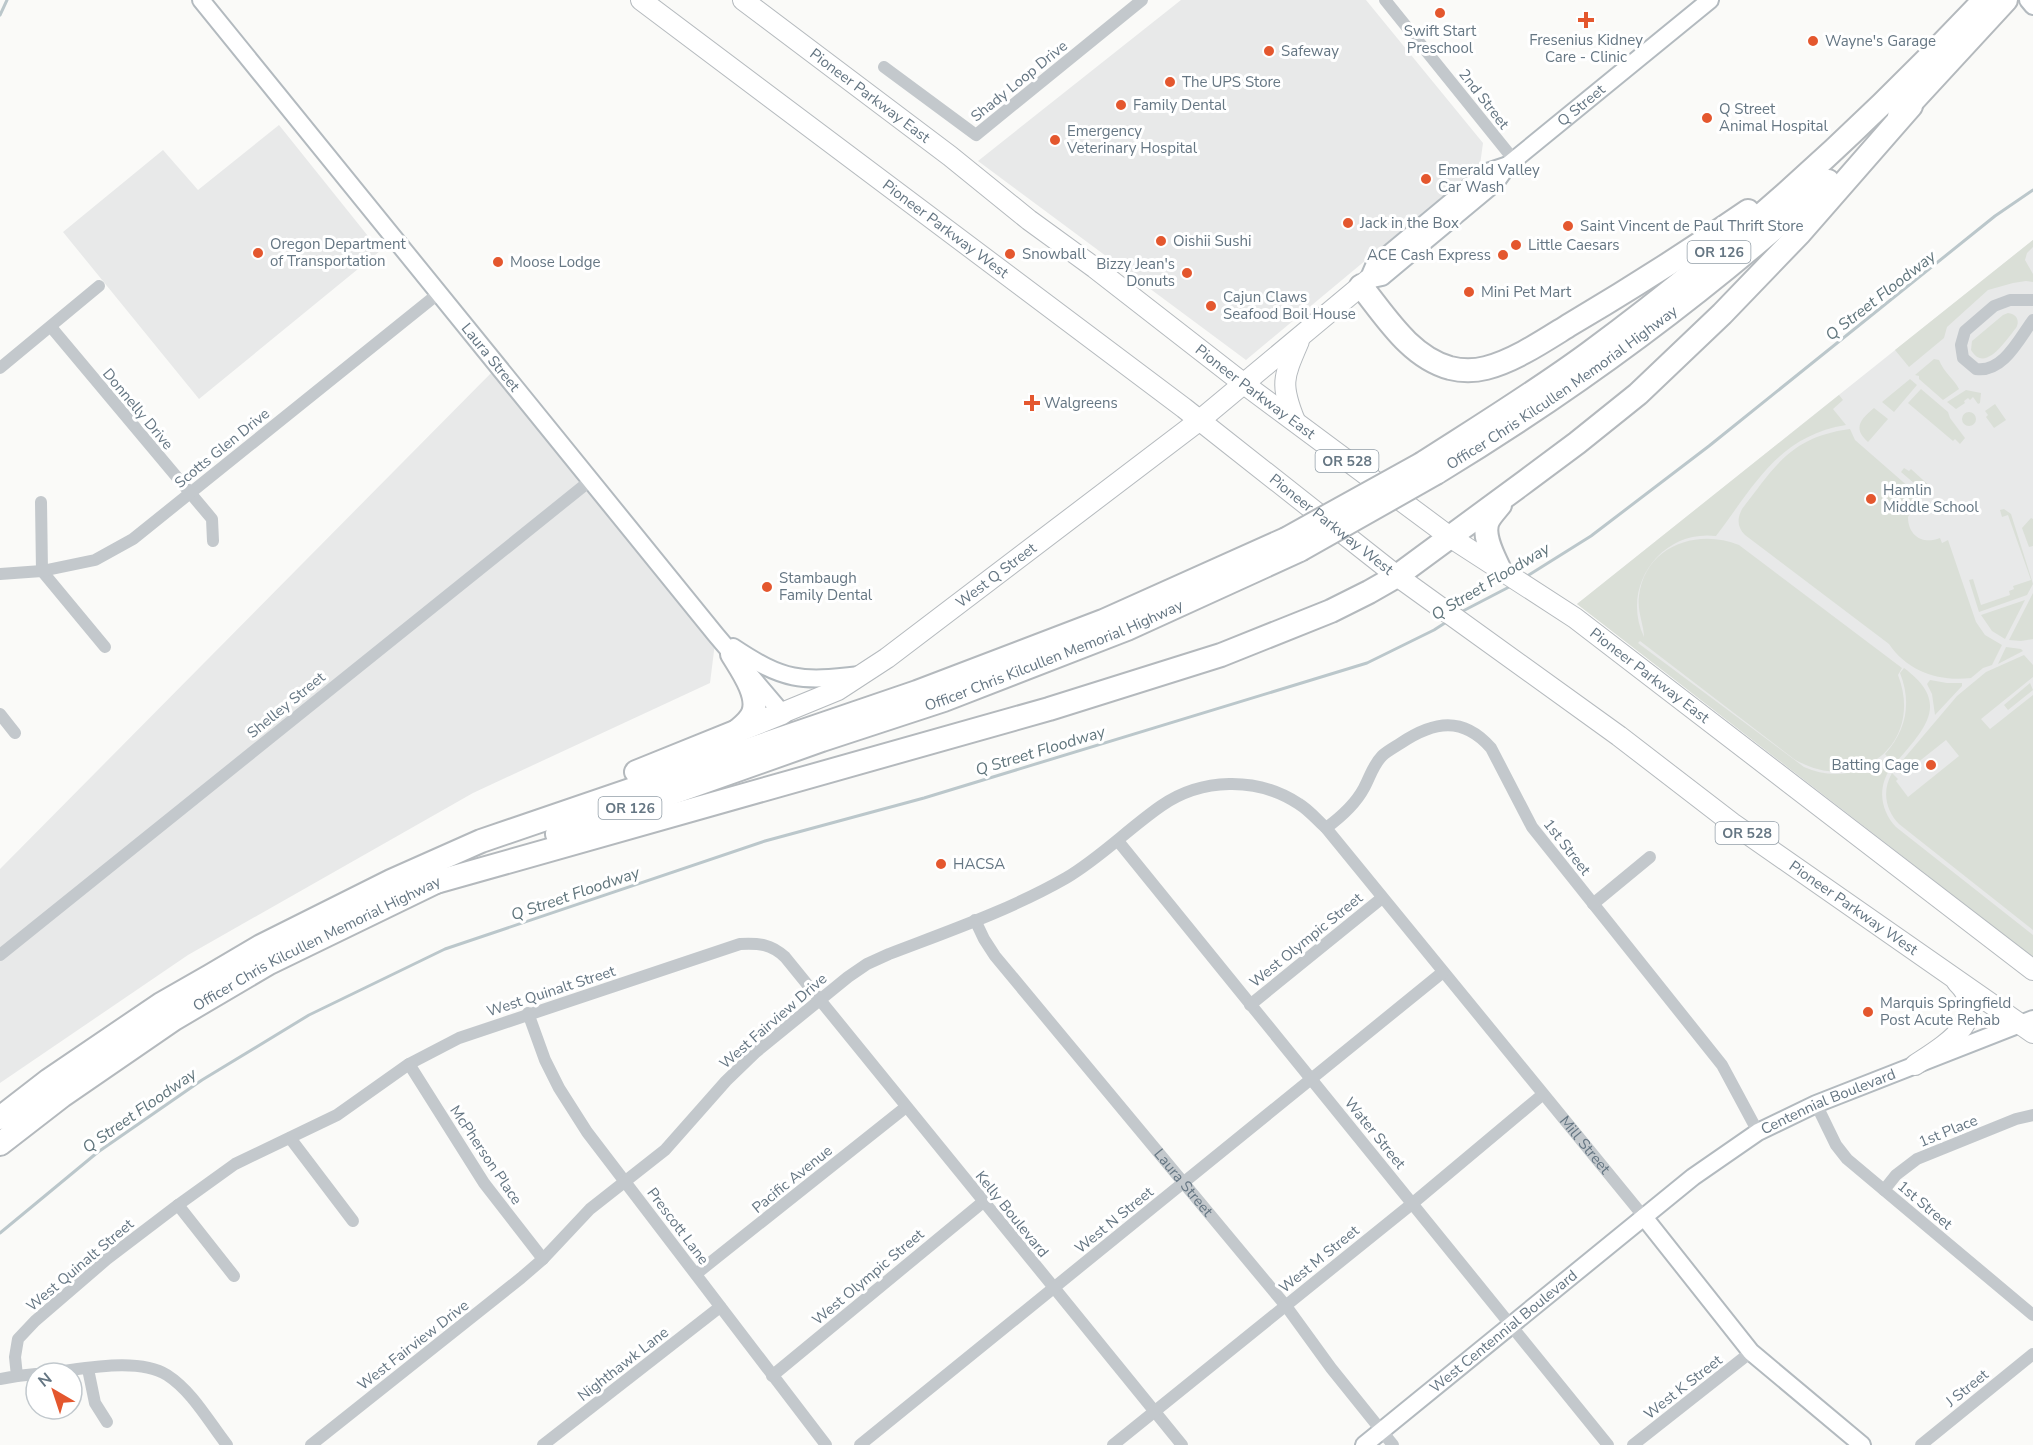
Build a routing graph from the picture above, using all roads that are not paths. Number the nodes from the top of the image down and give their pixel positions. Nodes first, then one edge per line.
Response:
1 (201, 0) edge
2 (641, 0) edge
3 (743, 0) edge
4 (1142, 0) edge
5 (1385, 0) edge
6 (1710, 0) edge
7 (2028, 0) edge
8 (1991, 4) edge
9 (2033, 6) edge
10 (884, 67) dead end
11 (1903, 98) junction
12 (1511, 163) junction
13 (1364, 283) junction
14 (99, 286) dead end
15 (439, 293) junction
16 (2033, 300) edge
17 (2033, 320) edge
18 (51, 327) junction
19 (1301, 336) junction
20 (0, 368) edge
21 (1244, 384) junction
22 (1200, 420) junction
23 (1296, 423) junction
24 (591, 480) junction
25 (189, 493) junction
26 (1506, 496) junction
27 (41, 502) dead end
28 (1450, 537) junction
29 (213, 541) dead end
30 (1293, 544) junction
31 (1499, 568) junction
32 (42, 571) junction
33 (0, 574) edge
34 (1397, 576) junction
35 (716, 635) junction
36 (105, 647) dead end
37 (732, 654) junction
38 (864, 674) junction
39 (0, 714) edge
40 (782, 714) junction
41 (736, 732) junction
42 (15, 733) dead end
43 (1326, 828) junction
44 (481, 841) junction
45 (1118, 841) junction
46 (1650, 857) dead end
47 (429, 884) junction
48 (1382, 898) junction
49 (1593, 904) junction
50 (975, 920) junction
51 (0, 955) edge
52 (2033, 970) edge
53 (1443, 972) junction
54 (1949, 974) junction
55 (819, 1000) junction
56 (1250, 1005) junction
57 (528, 1013) junction
58 (2029, 1025) edge
59 (409, 1064) junction
60 (1916, 1065) junction
61 (1311, 1079) junction
62 (1542, 1095) junction
63 (1816, 1104) junction
64 (906, 1107) junction
65 (2033, 1115) edge
66 (0, 1118) edge
67 (1758, 1132) junction
68 (290, 1138) junction
69 (0, 1144) edge
70 (625, 1181) junction
71 (1184, 1182) junction
72 (1884, 1190) junction
73 (983, 1202) junction
74 (1413, 1203) junction
75 (178, 1204) junction
76 (1644, 1217) junction
77 (353, 1221) dead end
78 (543, 1259) junction
79 (696, 1274) junction
80 (234, 1276) dead end
81 (1054, 1288) junction
82 (1286, 1306) junction
83 (720, 1307) junction
84 (2033, 1315) edge
85 (1511, 1325) junction
86 (1751, 1352) junction
87 (2033, 1354) edge
88 (84, 1369) edge
89 (88, 1369) junction
90 (24, 1375) edge
91 (17, 1376) junction
92 (772, 1376) junction
93 (0, 1378) edge
94 (1155, 1411) junction
95 (107, 1422) dead end
96 (1382, 1431) junction
97 (227, 1445) edge
98 (312, 1445) edge
99 (543, 1445) edge
100 (826, 1445) edge
101 (860, 1445) edge
102 (1113, 1445) edge
103 (1182, 1445) edge
104 (1364, 1445) edge
105 (1393, 1445) edge
106 (1608, 1445) edge
107 (1633, 1445) edge
108 (1862, 1445) edge
109 (1921, 1445) edge

1 - 15 street, Laura Street
2 - 22 main road, Pioneer Parkway West
3 - 21 main road, Pioneer Parkway East
4 - 10 street, Shady Loop Drive
5 - 12 street, 2nd Street
6 - 12 street, Q Street
7 - 9 street
8 - 11 highway, Officer Chris Kilcullen Memorial Highway / OR 126
11 - 13 highway
11 - 26 highway
11 - 30 highway, Officer Chris Kilcullen Memorial Highway / OR 126, bridge
12 - 13 street, Q Street
13 - 19 main road, Q Street
14 - 18 street
15 - 24 street, Laura Street
15 - 25 street, Scotts Glen Drive
16 - 17 street
18 - 20 street
18 - 25 street, Donnelly Drive
19 - 21 main road, Q Street
19 - 23 main road
21 - 22 main road, Q Street
21 - 23 main road, Pioneer Parkway East / OR 528
22 - 34 main road, Pioneer Parkway West / OR 528
22 - 38 main road, West Q Street
23 - 28 main road, Pioneer Parkway East / OR 528
24 - 35 street, Laura Street
24 - 51 street, Shelley Street
25 - 29 street, Donnelly Drive
25 - 32 street, Scotts Glen Drive
26 - 28 highway
26 - 31 highway
27 - 32 street
28 - 31 main road, Pioneer Parkway East / OR 528
28 - 34 highway
30 - 44 highway, Officer Chris Kilcullen Memorial Highway / OR 126
30 - 47 highway, Officer Chris Kilcullen Memorial Highway / OR 126
31 - 52 main road, Pioneer Parkway East / OR 528
32 - 33 street, Scotts Glen Drive
32 - 36 street
34 - 47 highway
34 - 54 main road, Pioneer Parkway West / OR 528
35 - 37 street, Laura Street
35 - 38 street
37 - 40 street, Laura Street
37 - 41 highway
38 - 40 main road, West Q Street
39 - 42 street
40 - 41 highway
41 - 44 highway
43 - 45 street, West Fairview Drive
43 - 48 street, Mill Street
43 - 49 street, 1st Street
44 - 66 highway, Officer Chris Kilcullen Memorial Highway / OR 126
45 - 50 street, West Fairview Drive
45 - 56 street, Water Street
46 - 49 street
47 - 69 highway, Officer Chris Kilcullen Memorial Highway / OR 126
48 - 53 street, Mill Street
48 - 56 street, West Olympic Street
49 - 67 street, 1st Street
50 - 55 street, West Fairview Drive
50 - 71 street, Laura Street
53 - 61 street, West N Street
53 - 62 street, Mill Street
54 - 58 main road, Pioneer Parkway West / OR 528
54 - 60 main road
55 - 57 street, West Quinalt Street
55 - 64 street, Kelly Boulevard
55 - 70 street, West Fairview Drive
56 - 61 street, Water Street
57 - 59 street, West Quinalt Street
57 - 70 street, Prescott Lane
58 - 60 street, Centennial Boulevard
59 - 68 street, West Quinalt Street
59 - 78 street, McPherson Place
60 - 63 street, Centennial Boulevard
61 - 71 street, West N Street
61 - 74 street, Water Street
62 - 74 street, West M Street
62 - 76 street, Mill Street
63 - 67 street, Centennial Boulevard
63 - 72 street, 1st Street
64 - 73 street, Kelly Boulevard
64 - 79 street, Pacific Avenue
65 - 72 street, 1st Place
67 - 76 street, Centennial Boulevard
68 - 75 street, West Quinalt Street
68 - 77 street
70 - 78 street, West Fairview Drive
70 - 79 street, Prescott Lane
71 - 81 street, West N Street
71 - 82 street, Laura Street
72 - 84 street, 1st Street
73 - 81 street, Kelly Boulevard
73 - 92 street, West Olympic Street
74 - 82 street, West M Street
74 - 85 street, Water Street
75 - 80 street
75 - 91 street, West Quinalt Street
76 - 85 street, West Centennial Boulevard
76 - 86 street, Mill Street
78 - 98 street, West Fairview Drive
79 - 83 street, Prescott Lane
81 - 94 street, Kelly Boulevard
81 - 101 street, West N Street
82 - 94 street, West M Street
82 - 96 street, Laura Street
83 - 92 street, Prescott Lane
83 - 99 street, Nighthawk Lane
85 - 96 street, West Centennial Boulevard
85 - 106 street, Water Street
86 - 107 street, West K Street
86 - 108 street, Mill Street
87 - 109 street, J Street
88 - 89 street
89 - 95 street
89 - 97 street
90 - 91 street
91 - 93 street
92 - 100 street, Prescott Lane
94 - 102 street, West M Street
94 - 103 street, Kelly Boulevard
96 - 104 street, West Centennial Boulevard
96 - 105 street, Laura Street

